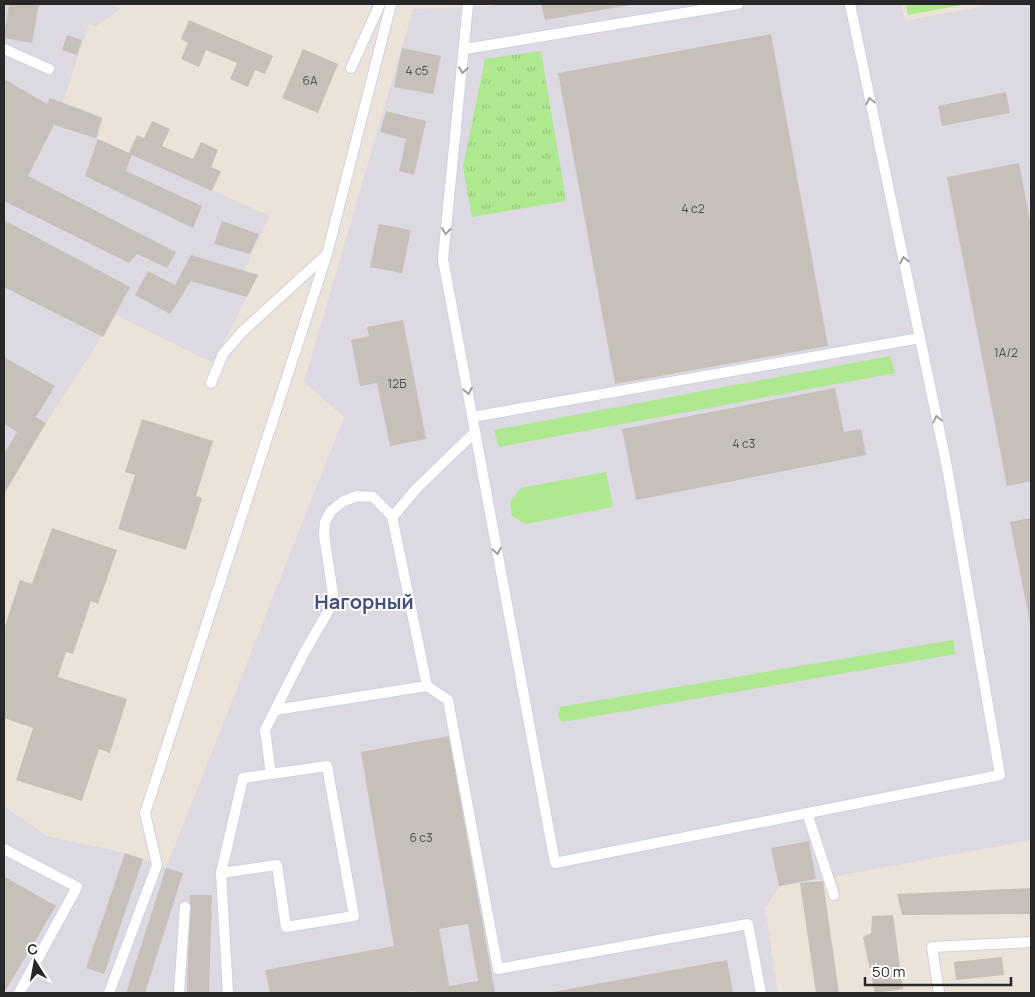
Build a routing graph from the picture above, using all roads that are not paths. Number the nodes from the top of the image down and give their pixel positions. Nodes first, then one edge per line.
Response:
1 (380, 4) edge
2 (391, 4) edge
3 (468, 4) edge
4 (738, 4) edge
5 (850, 4) edge
6 (4, 49) edge
7 (465, 49) junction
8 (351, 68) dead end
9 (49, 69) dead end
10 (326, 254) junction
11 (920, 338) junction
12 (211, 383) dead end
13 (472, 417) junction
14 (475, 432) junction
15 (395, 514) dead end
16 (427, 686) junction
17 (275, 710) junction
18 (271, 774) junction
19 (807, 813) junction
20 (4, 849) edge
21 (221, 873) junction
22 (834, 895) dead end
23 (185, 907) dead end
24 (1031, 942) edge
25 (19, 993) edge
26 (109, 993) edge
27 (179, 993) edge
28 (228, 993) edge
29 (761, 993) edge
30 (939, 993) edge

1 - 8 lane
2 - 10 lane
3 - 7 lane
4 - 7 lane
11 -> 5 lane
6 - 9 lane
7 -> 13 lane
10 - 12 lane
10 - 26 lane
11 - 13 lane
19 -> 11 lane
13 - 14 lane
14 - 15 lane
14 -> 19 lane
16 - 17 lane
16 - 17 lane
16 - 29 lane
17 - 18 lane
18 - 21 lane
18 - 21 lane
19 - 22 lane
20 - 25 lane
21 - 28 lane
23 - 27 lane
24 - 30 lane

